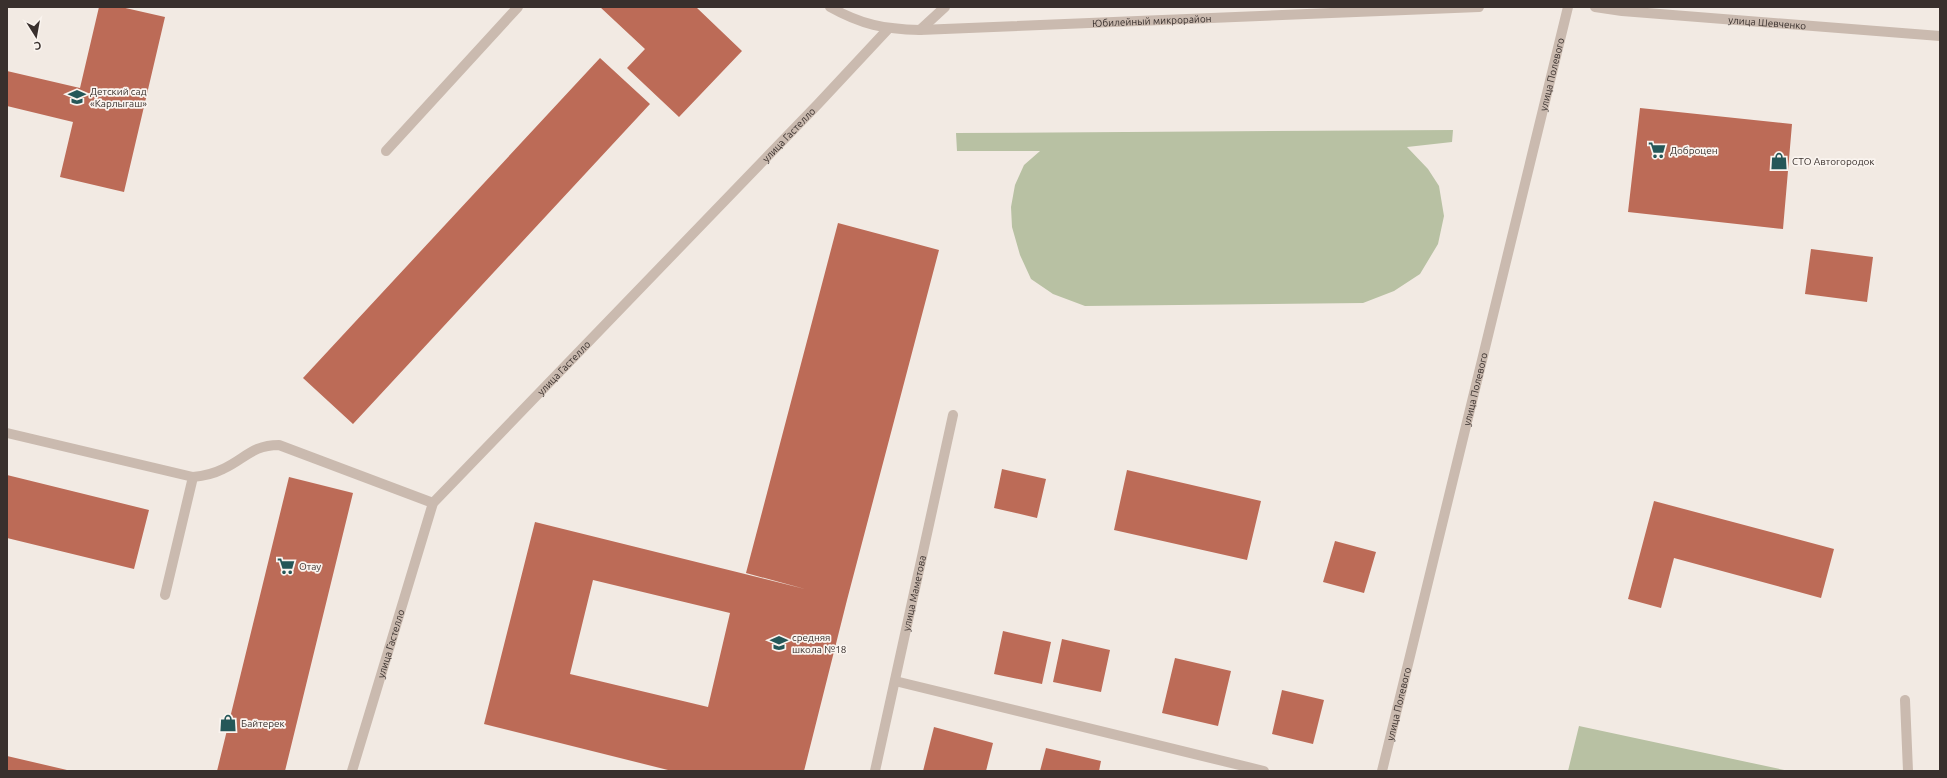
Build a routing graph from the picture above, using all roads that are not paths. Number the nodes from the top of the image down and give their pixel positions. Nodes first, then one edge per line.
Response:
1 (518, 7) edge
2 (830, 7) edge
3 (945, 7) edge
4 (1478, 7) edge
5 (1568, 7) edge
6 (1595, 7) edge
7 (888, 29) junction
8 (920, 30) junction
9 (1940, 36) edge
10 (386, 151) dead end
11 (953, 415) dead end
12 (7, 433) edge
13 (193, 477) junction
14 (433, 503) junction
15 (165, 595) dead end
16 (895, 680) junction
17 (1905, 700) dead end
18 (352, 771) edge
19 (875, 771) edge
20 (1264, 771) edge
21 (1382, 771) edge
22 (1908, 771) edge

1 - 10 street
2 - 7 street, Юбилейный микрорайон
3 - 8 street
4 - 8 street, Юбилейный микрорайон
5 - 21 street, улица Полевого
6 - 9 street, улица Шевченко
7 - 8 street, Юбилейный микрорайон
7 - 14 street, улица Гастелло
11 - 16 street, улица Маметова
12 - 13 street
13 - 14 street
13 - 15 street
14 - 18 street, улица Гастелло
16 - 19 street, улица Маметова
16 - 20 street
17 - 22 street

